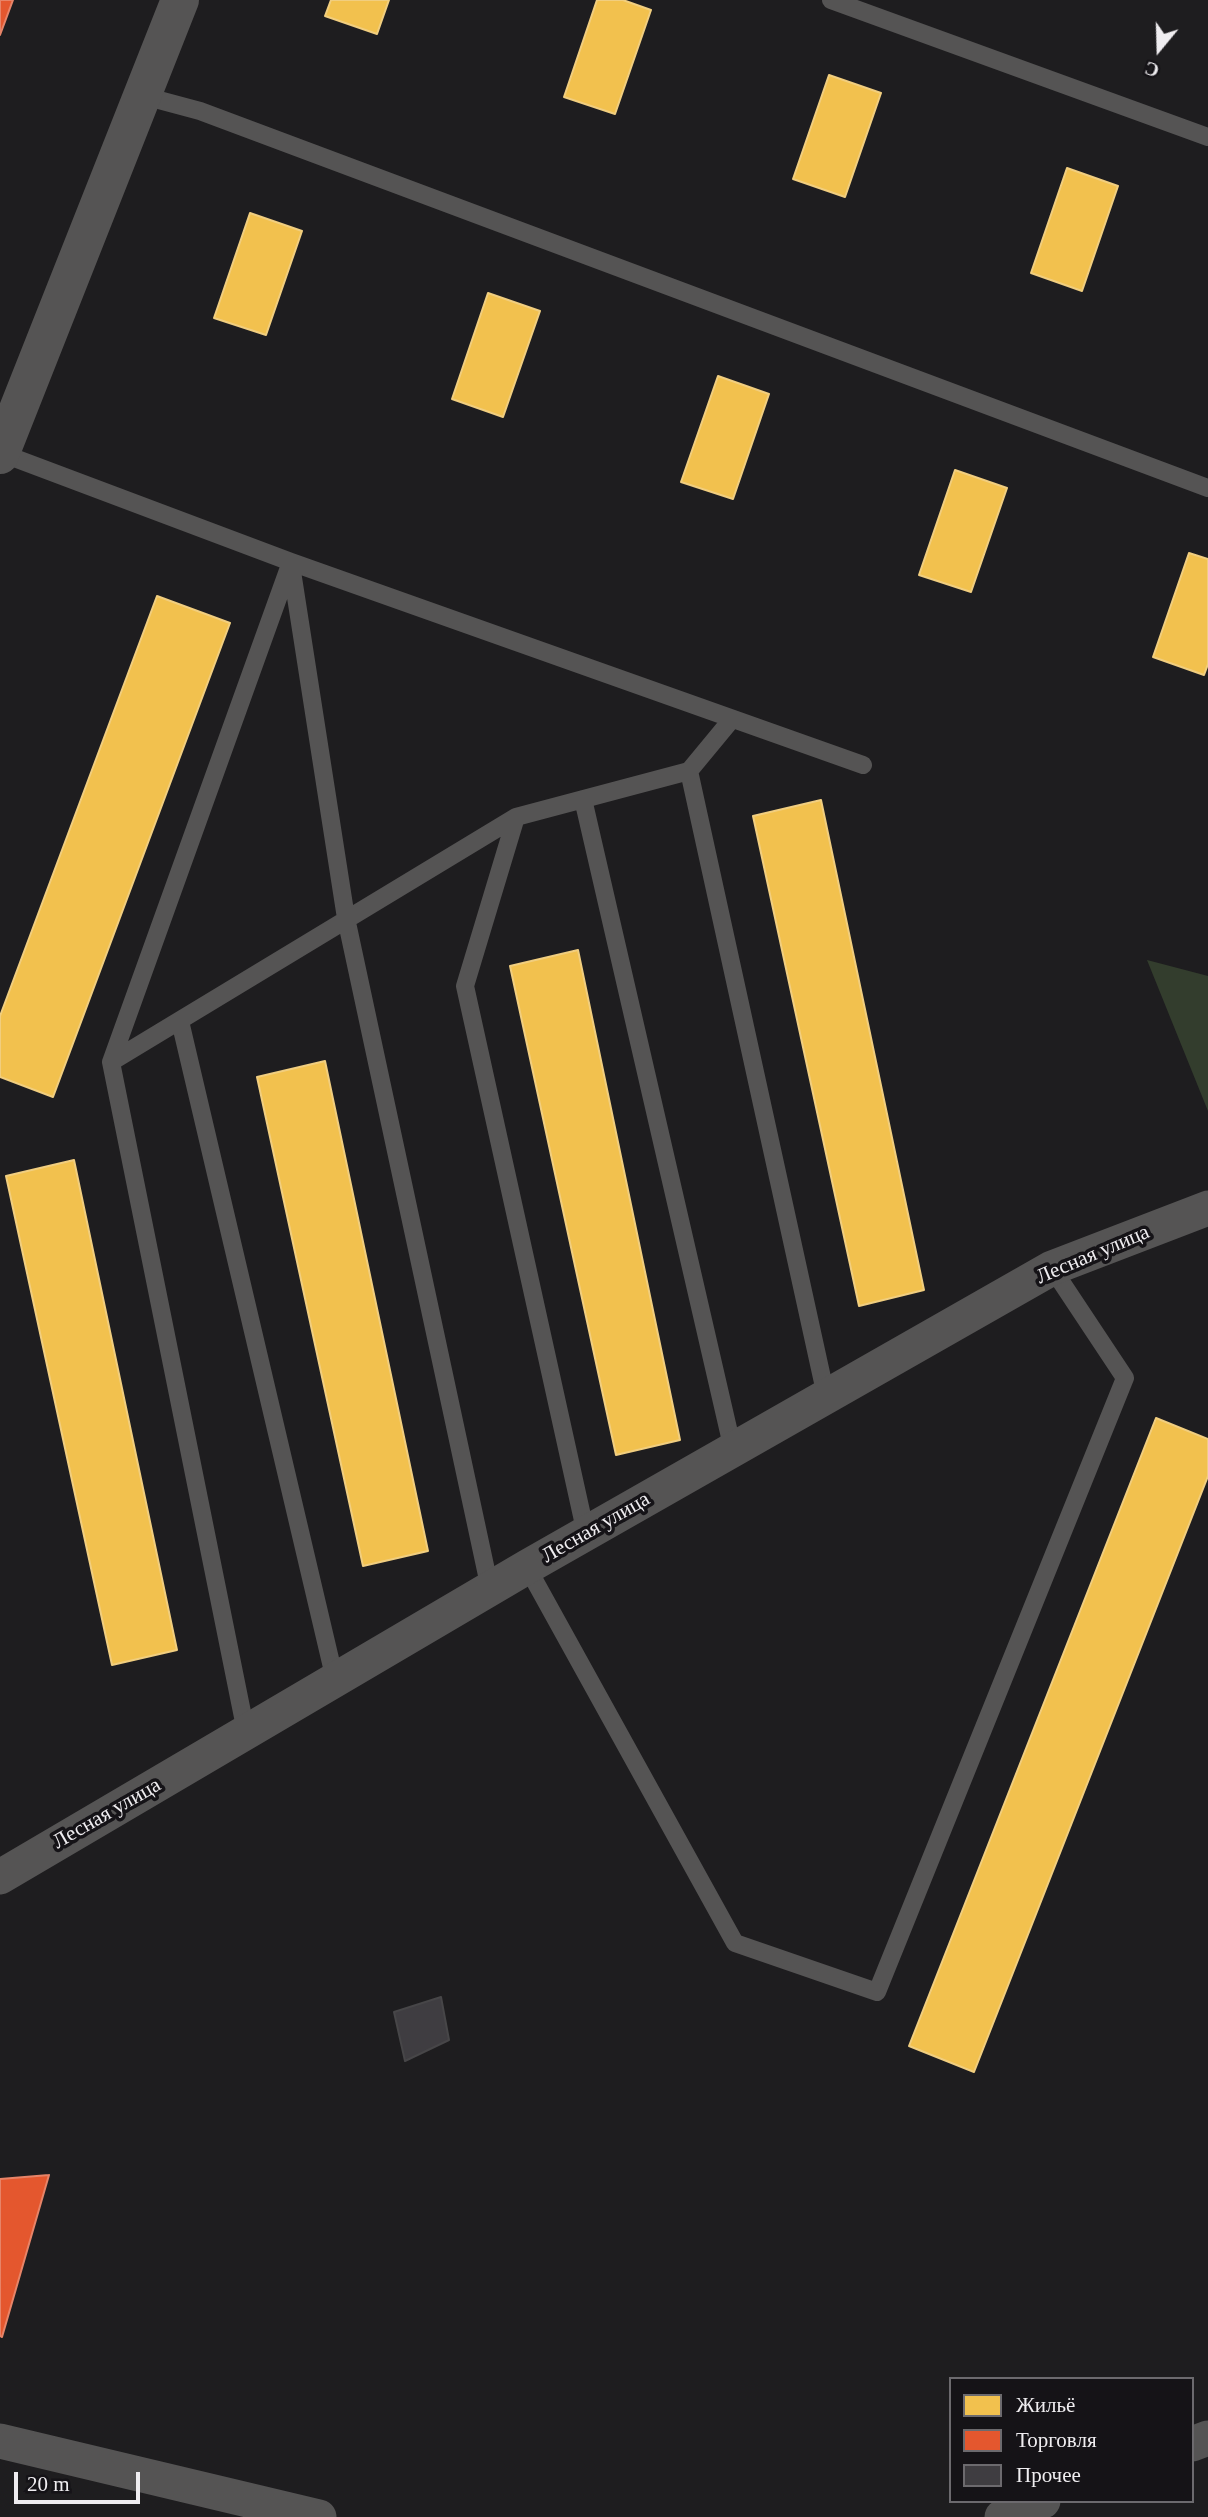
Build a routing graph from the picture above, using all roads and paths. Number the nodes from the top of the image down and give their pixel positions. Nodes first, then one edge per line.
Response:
1 (180, 0) edge
2 (831, 0) edge
3 (144, 96) junction
4 (1208, 137) edge
5 (0, 454) edge
6 (1208, 488) edge
7 (290, 562) junction
8 (732, 719) junction
9 (863, 765) dead end
10 (689, 771) junction
11 (583, 799) junction
12 (516, 817) junction
13 (346, 918) junction
14 (180, 1021) junction
15 (111, 1062) junction
16 (1208, 1208) edge
17 (1052, 1268) junction
18 (827, 1396) junction
19 (733, 1450) junction
20 (586, 1534) junction
21 (527, 1567) junction
22 (490, 1589) junction
23 (335, 1680) junction
24 (246, 1732) junction
25 (0, 1877) edge
26 (0, 2441) edge
27 (1038, 2503) edge
28 (319, 2517) edge
29 (1002, 2517) edge

1 - 3 street
2 - 4 lane
3 - 5 street
3 - 6 lane
5 - 7 lane
7 - 8 lane
7 - 13 lane
7 - 15 lane
8 - 9 lane
8 - 10 lane
10 - 11 lane
10 - 18 lane
11 - 12 lane
11 - 19 lane
12 - 13 lane
12 - 20 lane
13 - 14 lane
13 - 22 lane
14 - 15 lane
14 - 23 lane
15 - 24 lane
16 - 17 street, Лесная улица
17 - 18 street, Лесная улица
17 - 21 lane
18 - 19 street, Лесная улица
19 - 20 street, Лесная улица
20 - 21 street, Лесная улица
21 - 22 street, Лесная улица
22 - 23 street, Лесная улица
23 - 24 street, Лесная улица
24 - 25 street, Лесная улица
26 - 28 street
27 - 29 street

